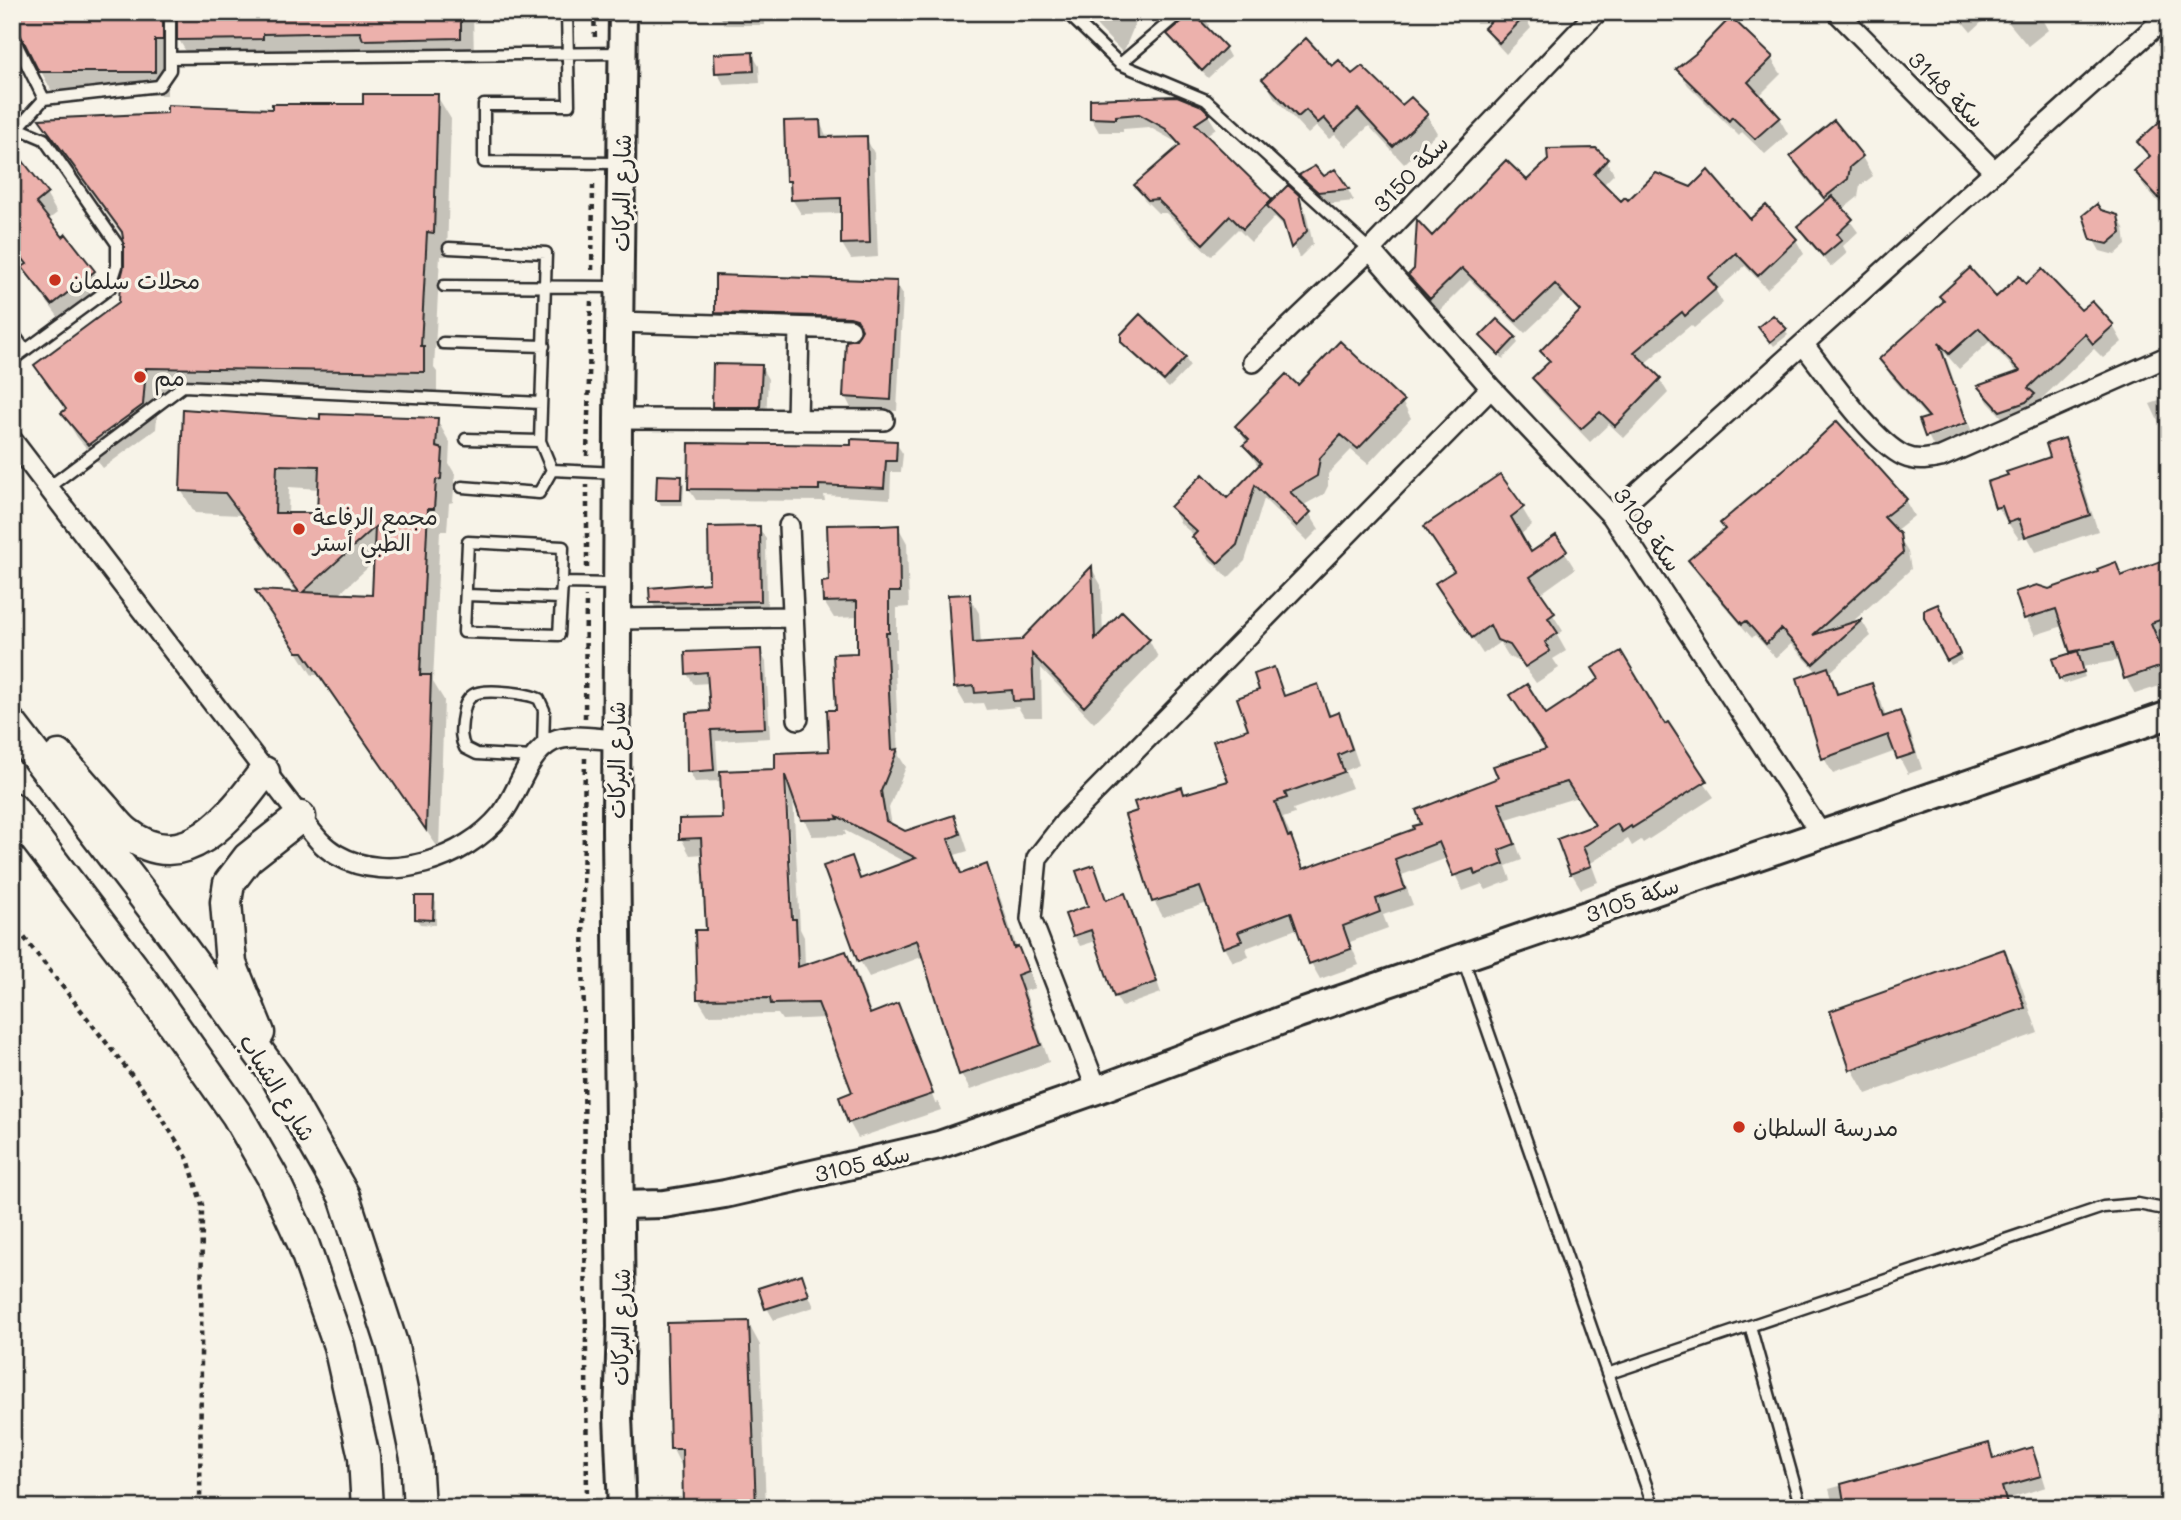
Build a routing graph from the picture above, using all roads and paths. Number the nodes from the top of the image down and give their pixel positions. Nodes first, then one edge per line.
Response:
1 (170, 12) edge
2 (568, 12) edge
3 (623, 12) edge
4 (1066, 12) edge
5 (1181, 12) edge
6 (1597, 12) edge
7 (1837, 12) edge
8 (2169, 14) edge
9 (12, 35) edge
10 (623, 53) junction
11 (569, 54) junction
12 (170, 58) junction
13 (1119, 64) junction
14 (44, 99) junction
15 (15, 130) edge
16 (621, 163) junction
17 (1994, 170) junction
18 (449, 248) dead end
19 (1370, 250) junction
20 (444, 286) dead end
21 (546, 287) junction
22 (620, 288) junction
23 (620, 321) junction
24 (799, 328) junction
25 (850, 329) dead end
26 (12, 332) edge
27 (443, 343) dead end
28 (1803, 344) junction
29 (544, 346) junction
30 (25, 350) junction
31 (2169, 356) edge
32 (12, 360) edge
33 (1253, 362) dead end
34 (1491, 388) junction
35 (541, 403) junction
36 (618, 419) junction
37 (797, 420) junction
38 (884, 420) dead end
39 (466, 439) dead end
40 (12, 440) edge
41 (540, 441) junction
42 (552, 470) junction
43 (618, 473) junction
44 (49, 487) junction
45 (463, 487) dead end
46 (1612, 516) junction
47 (789, 526) dead end
48 (562, 583) junction
49 (617, 584) junction
50 (466, 596) junction
51 (561, 598) junction
52 (793, 617) junction
53 (617, 619) junction
54 (12, 705) edge
55 (2169, 715) edge
56 (799, 719) dead end
57 (12, 725) edge
58 (616, 740) junction
59 (539, 752) junction
60 (264, 772) junction
61 (12, 808) edge
62 (300, 817) junction
63 (1821, 834) junction
64 (12, 922) edge
65 (1462, 958) junction
66 (276, 1076) junction
67 (1097, 1090) junction
68 (620, 1205) junction
69 (2169, 1210) edge
70 (1750, 1326) junction
71 (1607, 1374) junction
72 (200, 1508) edge
73 (367, 1508) edge
74 (419, 1508) edge
75 (622, 1508) edge
76 (1654, 1508) edge
77 (1801, 1508) edge

1 - 12 lane
2 - 11 lane
3 - 10 street, شارع البركات
4 - 13 lane
5 - 13 lane
6 - 19 street, سكة 3150
7 - 17 street, سكة 3148
8 - 17 street
9 - 14 lane
10 - 11 lane
10 - 16 street, شارع البركات
11 - 12 lane
11 - 16 lane
12 - 14 lane
13 - 19 lane
14 - 15 lane
15 - 30 lane
16 - 22 street, شارع البركات
17 - 28 street
18 - 21 lane
19 - 33 street, سكة 3150
19 - 34 street, سكة 3108
20 - 21 lane
21 - 22 lane
21 - 29 lane
22 - 23 street, شارع البركات
23 - 24 street
23 - 36 street, شارع البركات
24 - 25 street
24 - 37 street
26 - 30 lane
27 - 29 lane
28 - 31 street
28 - 46 street
29 - 35 lane
30 - 32 lane
34 - 46 street, سكة 3108
34 - 67 street
35 - 41 lane
35 - 44 lane
36 - 37 street
36 - 43 street, شارع البركات
37 - 38 street
39 - 41 lane
40 - 44 street
41 - 42 lane
42 - 43 lane
42 - 45 lane
43 - 49 street, شارع البركات
44 - 60 street
46 - 63 street, سكة 3108
47 - 52 street
48 - 49 lane
48 - 50 lane
48 - 51 lane
49 - 53 street, شارع البركات
50 - 51 lane
50 - 51 lane
52 - 53 street
52 - 56 street
53 - 58 street, شارع البركات
54 - 60 main road
55 - 63 street, سكة 3105
57 - 66 main road, شارع الشباب
58 - 59 street
58 - 68 street, شارع البركات
59 - 59 lane
59 - 62 street
60 - 62 street
61 - 73 main road
62 - 66 main road
63 - 65 street, سكة 3105
64 - 72 path
65 - 67 street, سكة 3105
65 - 71 lane
66 - 74 main road, شارع الشباب
67 - 68 street, سكه 3105
68 - 75 street, شارع البركات
69 - 70 lane
70 - 71 lane
70 - 77 lane
71 - 76 lane

